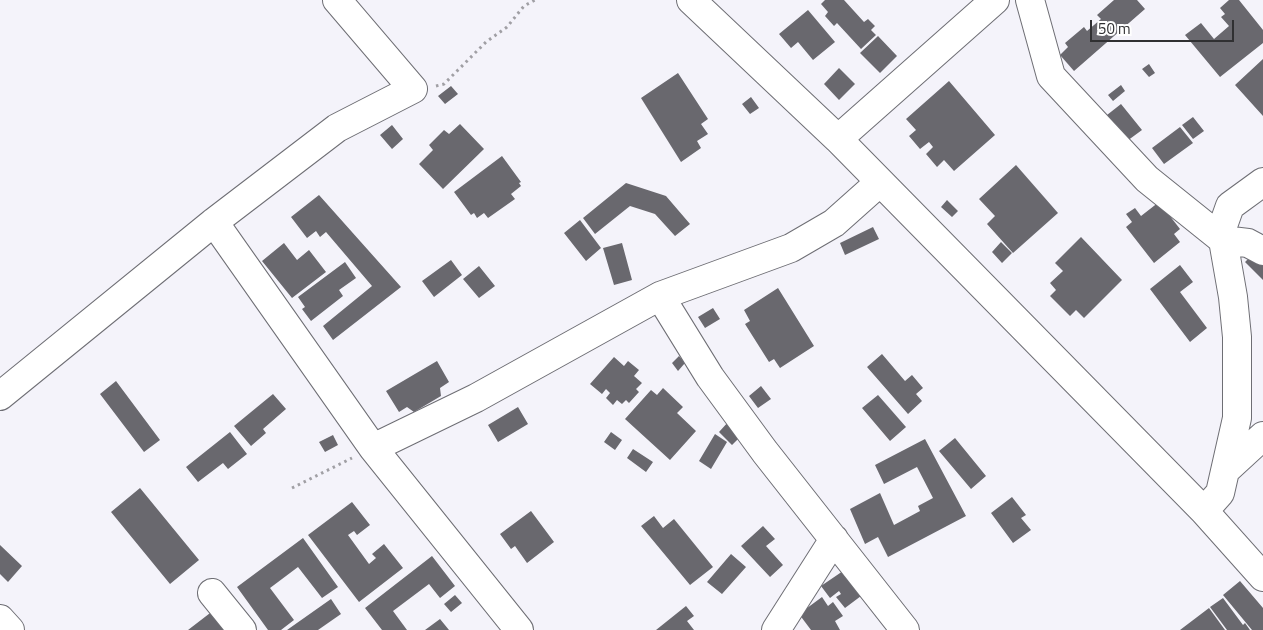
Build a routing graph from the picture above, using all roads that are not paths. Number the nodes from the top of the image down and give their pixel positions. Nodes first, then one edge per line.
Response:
1 (337, 0) edge
2 (691, 0) edge
3 (995, 0) edge
4 (1030, 0) edge
5 (838, 139) junction
6 (880, 182) junction
7 (1263, 182) edge
8 (214, 222) junction
9 (1221, 238) junction
10 (1263, 251) edge
11 (660, 296) junction
12 (0, 396) edge
13 (1263, 436) edge
14 (373, 448) junction
15 (1226, 470) junction
16 (1204, 511) junction
17 (834, 539) junction
18 (1263, 576) edge
19 (212, 593) dead end
20 (0, 619) edge
21 (10, 630) edge
22 (242, 630) edge
23 (519, 630) edge
24 (776, 630) edge
25 (905, 630) edge

1 - 8 street
2 - 5 street
3 - 5 street
4 - 9 street
5 - 6 street
6 - 11 street
6 - 16 street
7 - 9 street
8 - 12 street
8 - 14 street
9 - 10 street
9 - 15 street
11 - 14 street
11 - 17 street
13 - 15 street
14 - 23 street
15 - 16 street
16 - 18 street
17 - 24 street
17 - 25 street
19 - 22 street
20 - 21 street

